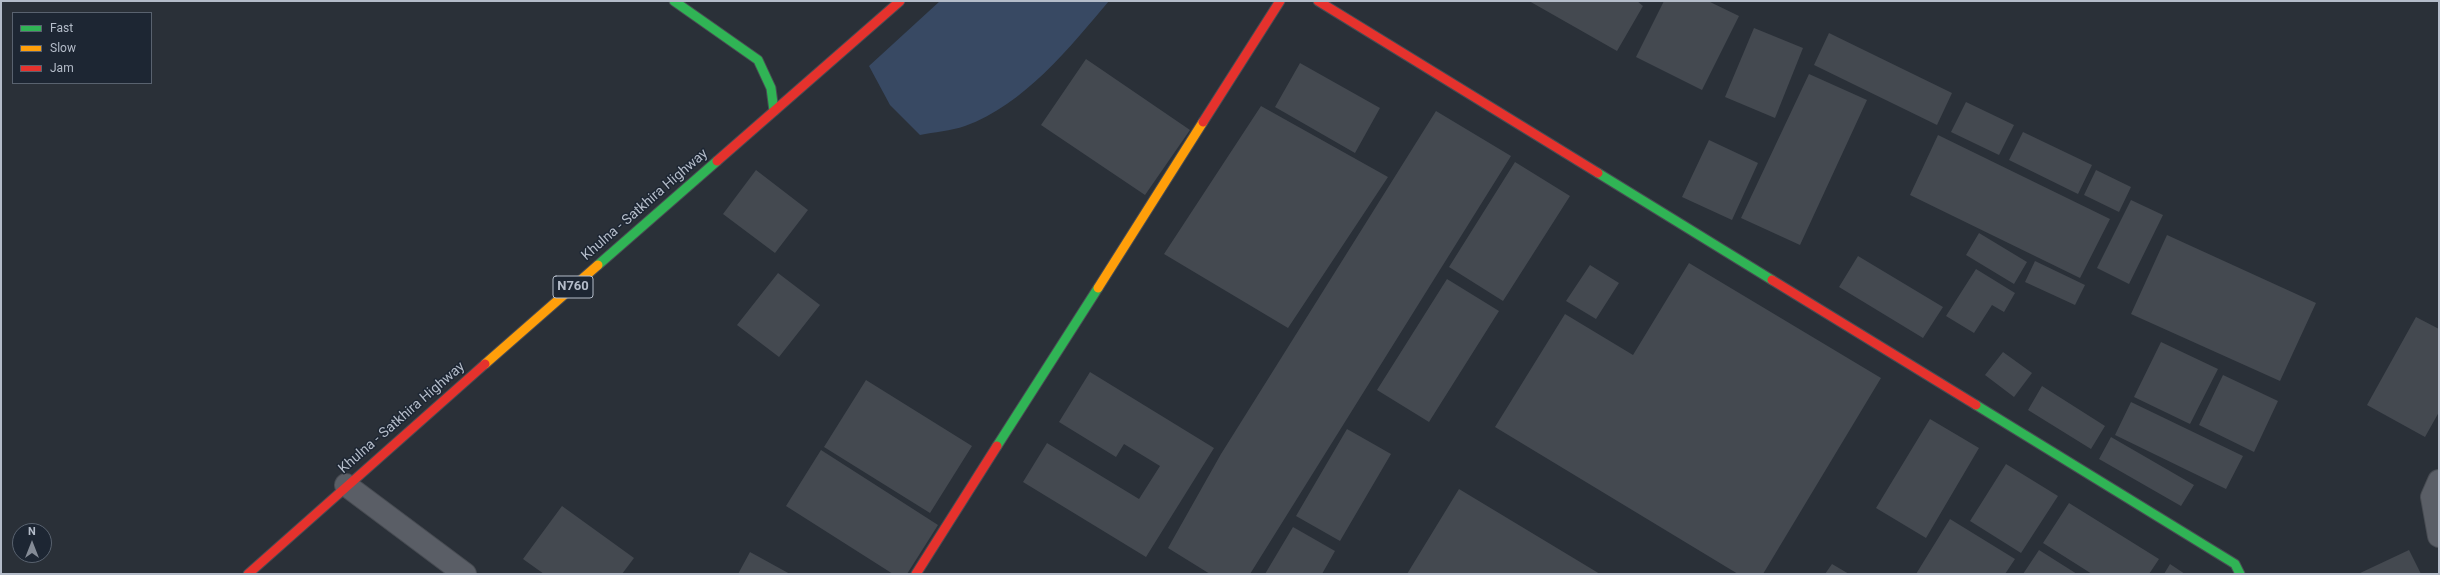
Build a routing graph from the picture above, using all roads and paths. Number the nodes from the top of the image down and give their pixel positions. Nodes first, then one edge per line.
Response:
1 (674, 1) edge
2 (900, 1) edge
3 (1280, 1) edge
4 (1318, 1) edge
5 (774, 111) junction
6 (2439, 481) edge
7 (346, 485) junction
8 (2439, 536) edge
9 (248, 574) edge
10 (465, 574) edge
11 (916, 574) edge
12 (2240, 574) edge

1 - 5 main road
2 - 5 main road, Khulna - Satkhira Highway / N760
3 - 11 main road
4 - 12 main road
5 - 7 main road, Khulna - Satkhira Highway / N760
6 - 8 street
7 - 9 main road, Khulna - Satkhira Highway / N760
7 - 10 street

